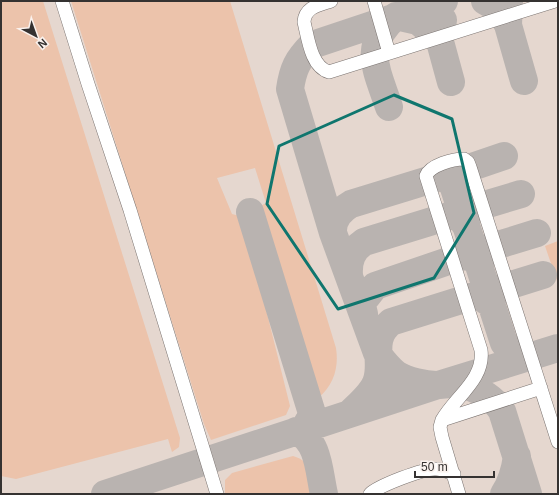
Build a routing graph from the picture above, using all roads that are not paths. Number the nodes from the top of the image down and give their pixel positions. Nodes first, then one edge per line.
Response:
1 (62, 1) edge
2 (331, 1) edge
3 (374, 1) edge
4 (555, 1) edge
5 (538, 4) edge
6 (389, 53) junction
7 (541, 388) junction
8 (442, 420) junction
9 (558, 442) edge
10 (454, 474) junction
11 (218, 494) edge
12 (370, 494) edge
13 (459, 494) edge

1 - 11 lane
2 - 6 lane
3 - 6 lane
4 - 5 lane
5 - 6 lane
7 - 8 lane
7 - 8 lane
7 - 9 lane
8 - 10 lane
10 - 12 lane
10 - 13 lane

